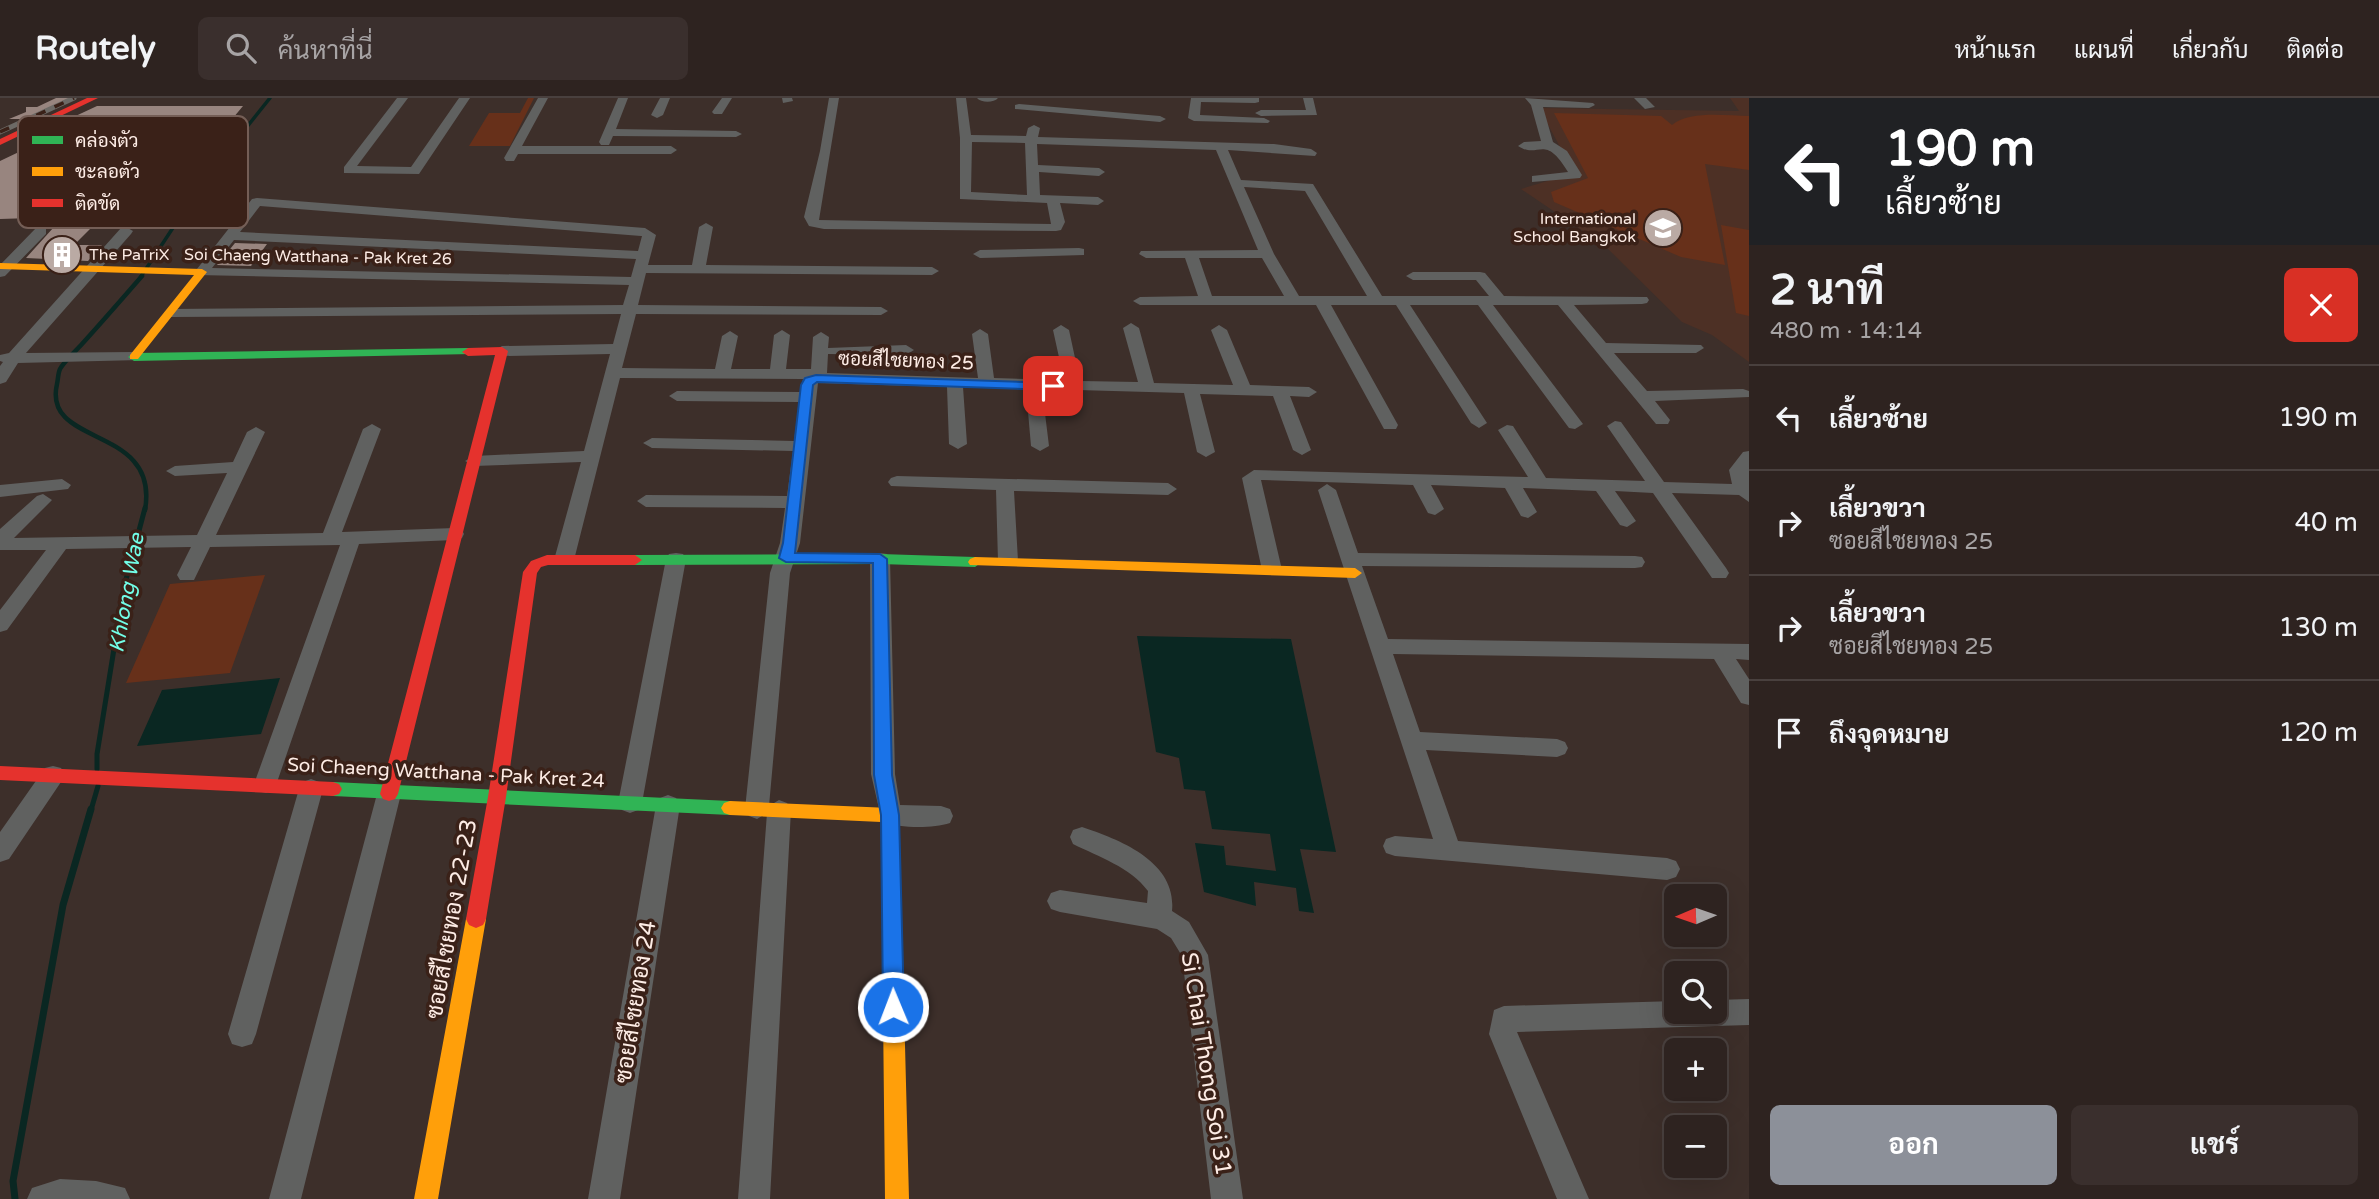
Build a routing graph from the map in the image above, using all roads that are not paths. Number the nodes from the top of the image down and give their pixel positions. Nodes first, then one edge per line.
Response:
1 (65, 98) edge
2 (94, 98) edge
3 (402, 98) edge
4 (465, 98) edge
5 (543, 98) edge
6 (623, 98) edge
7 (665, 98) edge
8 (727, 98) edge
9 (834, 98) edge
10 (961, 98) edge
11 (982, 98) edge
12 (993, 98) edge
13 (1087, 98) edge
14 (1308, 98) edge
15 (1584, 98) edge
16 (1639, 98) edge
17 (1255, 99) edge
18 (1533, 101) edge
19 (1019, 107) dead end
20 (1649, 107) dead end
21 (718, 112) dead end
22 (657, 115) dead end
23 (1152, 115) dead end
24 (25, 116) edge
25 (56, 116) edge
26 (1263, 117) junction
27 (18, 119) edge
28 (1035, 122) dead end
29 (0, 127) edge
30 (1082, 127) junction
31 (610, 132) junction
32 (18, 134) edge
33 (736, 134) dead end
34 (965, 138) junction
35 (1275, 139) junction
36 (1031, 140) junction
37 (0, 142) edge
38 (1548, 144) junction
39 (1524, 146) dead end
40 (1221, 148) junction
41 (602, 150) junction
42 (671, 150) dead end
43 (1311, 153) dead end
44 (1032, 168) junction
45 (1099, 172) dead end
46 (1536, 179) dead end
47 (1234, 183) junction
48 (1034, 198) junction
49 (1052, 199) junction
50 (1098, 201) dead end
51 (248, 213) edge
52 (706, 226) dead end
53 (236, 228) edge
54 (1015, 229) junction
55 (41, 231) dead end
56 (126, 231) dead end
57 (230, 236) junction
58 (1079, 252) dead end
59 (1024, 253) junction
60 (980, 254) dead end
61 (1146, 254) dead end
62 (1191, 254) junction
63 (1268, 254) junction
64 (639, 268) junction
65 (2, 269) edge
66 (91, 269) junction
67 (698, 270) junction
68 (932, 271) dead end
69 (202, 272) junction
70 (1413, 276) dead end
71 (1321, 299) junction
72 (1377, 300) junction
73 (1400, 300) junction
74 (1482, 300) junction
75 (1500, 300) junction
76 (1563, 300) junction
77 (1642, 300) dead end
78 (1140, 301) dead end
79 (1294, 301) junction
80 (1207, 302) junction
81 (627, 310) junction
82 (881, 311) dead end
83 (171, 313) junction
84 (1131, 328) dead end
85 (1061, 330) dead end
86 (1219, 330) dead end
87 (979, 334) dead end
88 (782, 335) dead end
89 (730, 336) dead end
90 (821, 337) dead end
91 (1602, 348) junction
92 (1696, 348) dead end
93 (617, 349) junction
94 (502, 351) junction
95 (833, 351) dead end
96 (134, 357) junction
97 (7, 358) edge
98 (611, 373) junction
99 (722, 373) junction
100 (777, 374) junction
101 (0, 379) edge
102 (908, 382) junction
103 (955, 384) junction
104 (988, 384) junction
105 (1034, 386) junction
106 (1073, 387) junction
107 (1148, 389) junction
108 (1191, 390) junction
109 (1244, 391) junction
110 (1280, 392) junction
111 (1310, 392) dead end
112 (1743, 394) dead end
113 (677, 396) dead end
114 (1642, 396) junction
115 (806, 397) junction
116 (1662, 420) dead end
117 (1479, 424) dead end
118 (1575, 424) dead end
119 (1390, 425) dead end
120 (1615, 426) dead end
121 (372, 429) dead end
122 (1507, 430) dead end
123 (256, 432) dead end
124 (652, 443) dead end
125 (958, 444) dead end
126 (801, 446) junction
127 (1040, 446) dead end
128 (1302, 450) dead end
129 (1206, 452) dead end
130 (590, 456) junction
131 (1749, 456) edge
132 (474, 461) junction
133 (239, 467) junction
134 (175, 471) dead end
135 (1419, 479) junction
136 (897, 482) dead end
137 (1511, 482) junction
138 (1004, 484) junction
139 (1541, 484) junction
140 (62, 485) dead end
141 (1602, 486) junction
142 (1659, 488) junction
143 (1167, 489) dead end
144 (1327, 490) dead end
145 (0, 491) edge
146 (1746, 493) edge
147 (43, 500) dead end
148 (646, 501) dead end
149 (795, 502) junction
150 (1435, 509) dead end
151 (1528, 512) dead end
152 (1628, 521) dead end
153 (455, 534) junction
154 (352, 538) junction
155 (204, 539) junction
156 (330, 539) junction
157 (0, 542) edge
158 (61, 543) junction
159 (786, 558) junction
160 (676, 559) junction
161 (880, 559) junction
162 (564, 560) junction
163 (1009, 561) junction
164 (1635, 562) dead end
165 (1353, 566) junction
166 (1272, 570) junction
167 (1720, 573) dead end
168 (187, 575) dead end
169 (0, 625) edge
170 (1380, 646) junction
171 (1720, 652) junction
172 (1749, 652) edge
173 (1749, 697) edge
174 (1412, 740) junction
175 (1557, 748) dead end
176 (0, 773) edge
177 (53, 775) junction
178 (266, 785) junction
179 (311, 789) junction
180 (389, 794) junction
181 (497, 797) junction
182 (630, 803) junction
183 (668, 805) junction
184 (768, 810) junction
185 (890, 815) junction
186 (941, 816) dead end
187 (1082, 837) dead end
188 (1395, 846) dead end
189 (1448, 849) junction
190 (0, 852) edge
191 (1667, 869) dead end
192 (1060, 901) dead end
193 (1159, 918) junction
194 (1749, 1012) edge
195 (242, 1034) dead end
196 (43, 1199) edge
197 (114, 1199) edge
198 (285, 1199) edge
199 (426, 1199) edge
200 (604, 1199) edge
201 (754, 1199) edge
202 (897, 1199) edge
203 (1227, 1199) edge
204 (1573, 1199) edge

1 - 24 street
2 - 25 street
3 - 4 street
5 - 41 street
6 - 31 street
7 - 22 street
8 - 21 street
9 - 54 street
10 - 34 street
11 - 12 street
13 - 30 street
14 - 26 street
15 - 18 street
16 - 20 street
17 - 26 street
17 - 26 street
18 - 38 street
19 - 30 street
23 - 30 street
26 - 35 street
27 - 29 street
28 - 36 street
30 - 36 street
30 - 40 street
31 - 33 street
31 - 41 street
32 - 37 street
34 - 36 street
34 - 48 street
35 - 40 street
35 - 43 street
36 - 44 street
38 - 39 street
38 - 46 street
40 - 47 street
41 - 42 street
44 - 45 street
44 - 48 street
47 - 63 street
47 - 72 street
48 - 49 street
49 - 50 street
49 - 54 street
51 - 64 street
52 - 67 street
53 - 57 street
54 - 59 street
55 - 65 street
56 - 66 street
57 - 64 street
57 - 69 street
58 - 59 street
59 - 60 street
61 - 62 street
62 - 63 street
62 - 80 street
63 - 79 street
64 - 67 street
64 - 69 street, Soi Chaeng Watthana - Pak Kret 26
64 - 81 street
65 - 66 street, Soi Chaeng Watthana - Pak Kret 26
66 - 69 street, Soi Chaeng Watthana - Pak Kret 26
66 - 97 street
67 - 68 street
69 - 83 street
70 - 75 street
71 - 72 street
71 - 79 street
71 - 119 street
72 - 73 street
73 - 74 street
73 - 117 street
74 - 75 street
74 - 118 street
75 - 76 street
76 - 77 street
76 - 91 street
78 - 80 street
79 - 80 street
81 - 82 street
81 - 83 street
81 - 93 street
83 - 96 street
84 - 107 street
85 - 106 street
86 - 109 street
87 - 104 street
88 - 100 street
89 - 99 street
90 - 100 street
91 - 92 street
91 - 114 street
93 - 94 street
93 - 98 street
94 - 96 street
94 - 132 street
95 - 102 street
96 - 97 street
97 - 101 street
98 - 99 street
98 - 130 street
99 - 100 street
102 - 103 street, ซอยสีไชยทอง 25
102 - 115 street, ซอยสีไชยทอง 25
103 - 104 street, ซอยสีไชยทอง 25
103 - 125 street
104 - 105 street, ซอยสีไชยทอง 25
105 - 106 street, ซอยสีไชยทอง 25
105 - 127 street
106 - 107 street, ซอยสีไชยทอง 25
107 - 108 street, ซอยสีไชยทอง 25
108 - 109 street, ซอยสีไชยทอง 25
108 - 129 street
109 - 110 street, ซอยสีไชยทอง 25
110 - 111 street, ซอยสีไชยทอง 25
110 - 128 street
112 - 114 street
113 - 115 street
114 - 116 street
115 - 126 street
120 - 142 street
121 - 156 street
122 - 139 street
123 - 133 street
124 - 126 street
126 - 149 street
130 - 132 street
130 - 162 street
131 - 146 street
132 - 153 street
133 - 134 street
133 - 155 street
135 - 137 street
135 - 150 street
135 - 166 street
136 - 138 street
137 - 139 street
137 - 151 street
138 - 143 street
138 - 163 street
139 - 141 street
140 - 145 street
141 - 142 street
141 - 152 street
142 - 146 street
142 - 167 street
144 - 165 street
147 - 157 street
148 - 149 street
149 - 159 street
153 - 154 street
153 - 180 street
154 - 156 street
154 - 178 street
155 - 156 street
155 - 158 street
155 - 168 street
157 - 158 street
158 - 169 street
159 - 160 street
159 - 161 street
159 - 184 street
160 - 162 street
160 - 182 street
161 - 163 street
161 - 185 street
162 - 181 street, ซอยสีไชยทอง 22-23
163 - 166 street
164 - 165 street
165 - 166 street
165 - 170 street
170 - 171 street
170 - 174 street
171 - 172 street
171 - 173 street
174 - 175 street
174 - 189 street
176 - 177 street, Soi Chaeng Watthana - Pak Kret 24
177 - 178 street, Soi Chaeng Watthana - Pak Kret 24
177 - 190 street
178 - 179 street, Soi Chaeng Watthana - Pak Kret 24
179 - 180 street, Soi Chaeng Watthana - Pak Kret 24
179 - 195 street
180 - 181 street, Soi Chaeng Watthana - Pak Kret 24
180 - 198 street
181 - 182 street, Soi Chaeng Watthana - Pak Kret 24
181 - 199 street, ซอยสีไชยทอง 22-23
182 - 183 street, Soi Chaeng Watthana - Pak Kret 24
183 - 184 street, Soi Chaeng Watthana - Pak Kret 24
183 - 200 street, ซอยสีไชยทอง 24
184 - 185 street, Soi Chaeng Watthana - Pak Kret 24
184 - 201 street
185 - 186 street
185 - 202 street
187 - 193 street
188 - 189 street
189 - 191 street
192 - 193 street
193 - 203 street, Si Chai Thong Soi 31
194 - 204 street
196 - 197 street

